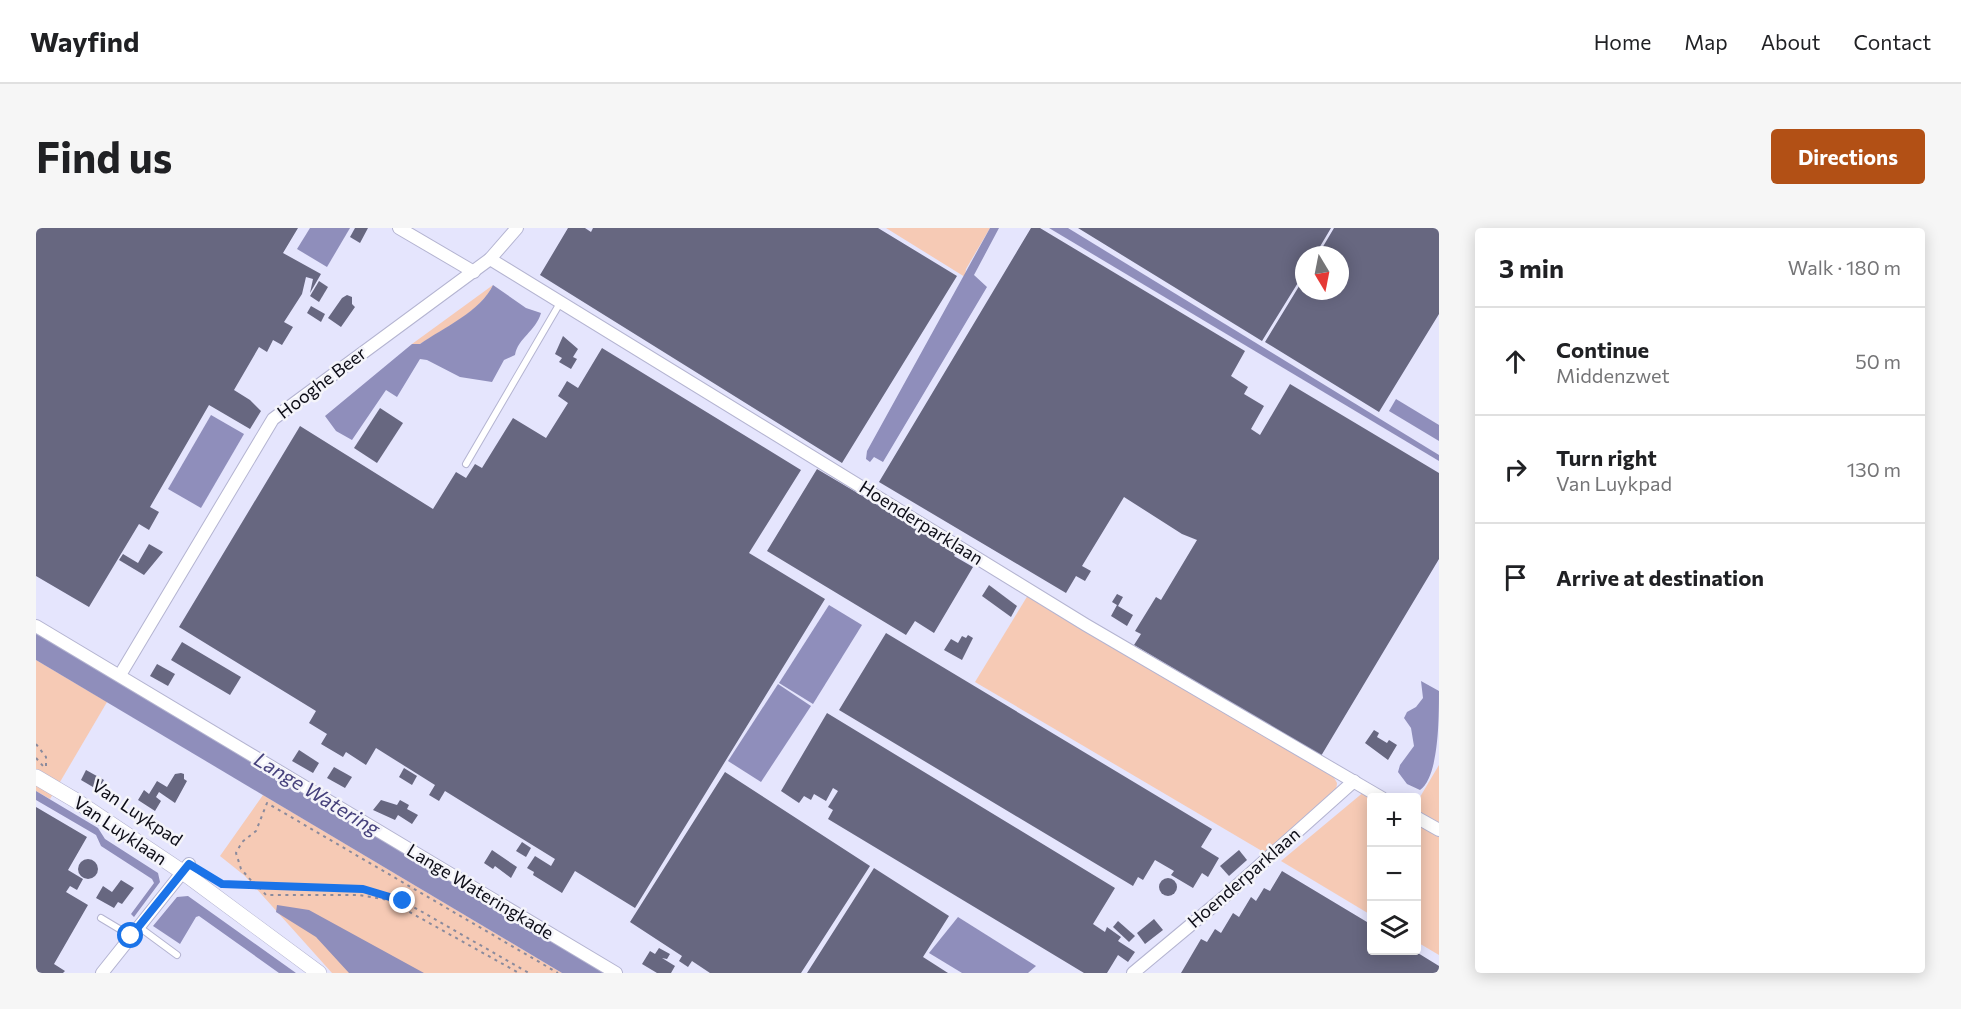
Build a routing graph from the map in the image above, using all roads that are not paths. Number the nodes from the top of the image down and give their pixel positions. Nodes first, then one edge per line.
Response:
1 (399, 228) edge
2 (517, 228) edge
3 (490, 259) junction
4 (474, 272) junction
5 (561, 302) junction
6 (466, 464) dead end
7 (36, 626) edge
8 (120, 675) junction
9 (41, 772) edge
10 (1354, 781) junction
11 (1374, 793) edge
12 (1421, 820) edge
13 (1439, 830) edge
14 (187, 869) junction
15 (101, 918) dead end
16 (135, 931) junction
17 (177, 955) dead end
18 (102, 973) edge
19 (319, 973) edge
20 (616, 973) edge
21 (1133, 973) edge

1 - 4 street
2 - 3 street, Hooghe Beer
3 - 4 street, Hooghe Beer
3 - 5 street, Hoenderparklaan
4 - 8 street, Hooghe Beer
5 - 6 lane
5 - 10 street, Hoenderparklaan
7 - 8 street, Lange Wateringkade
8 - 20 street, Lange Wateringkade
9 - 14 street, Van Luyklaan
10 - 11 street, Hoenderparklaan
10 - 21 street, Hoenderparklaan
12 - 13 street
14 - 16 street
14 - 19 street, Van Luyklaan
15 - 16 lane
16 - 17 lane
16 - 18 street

